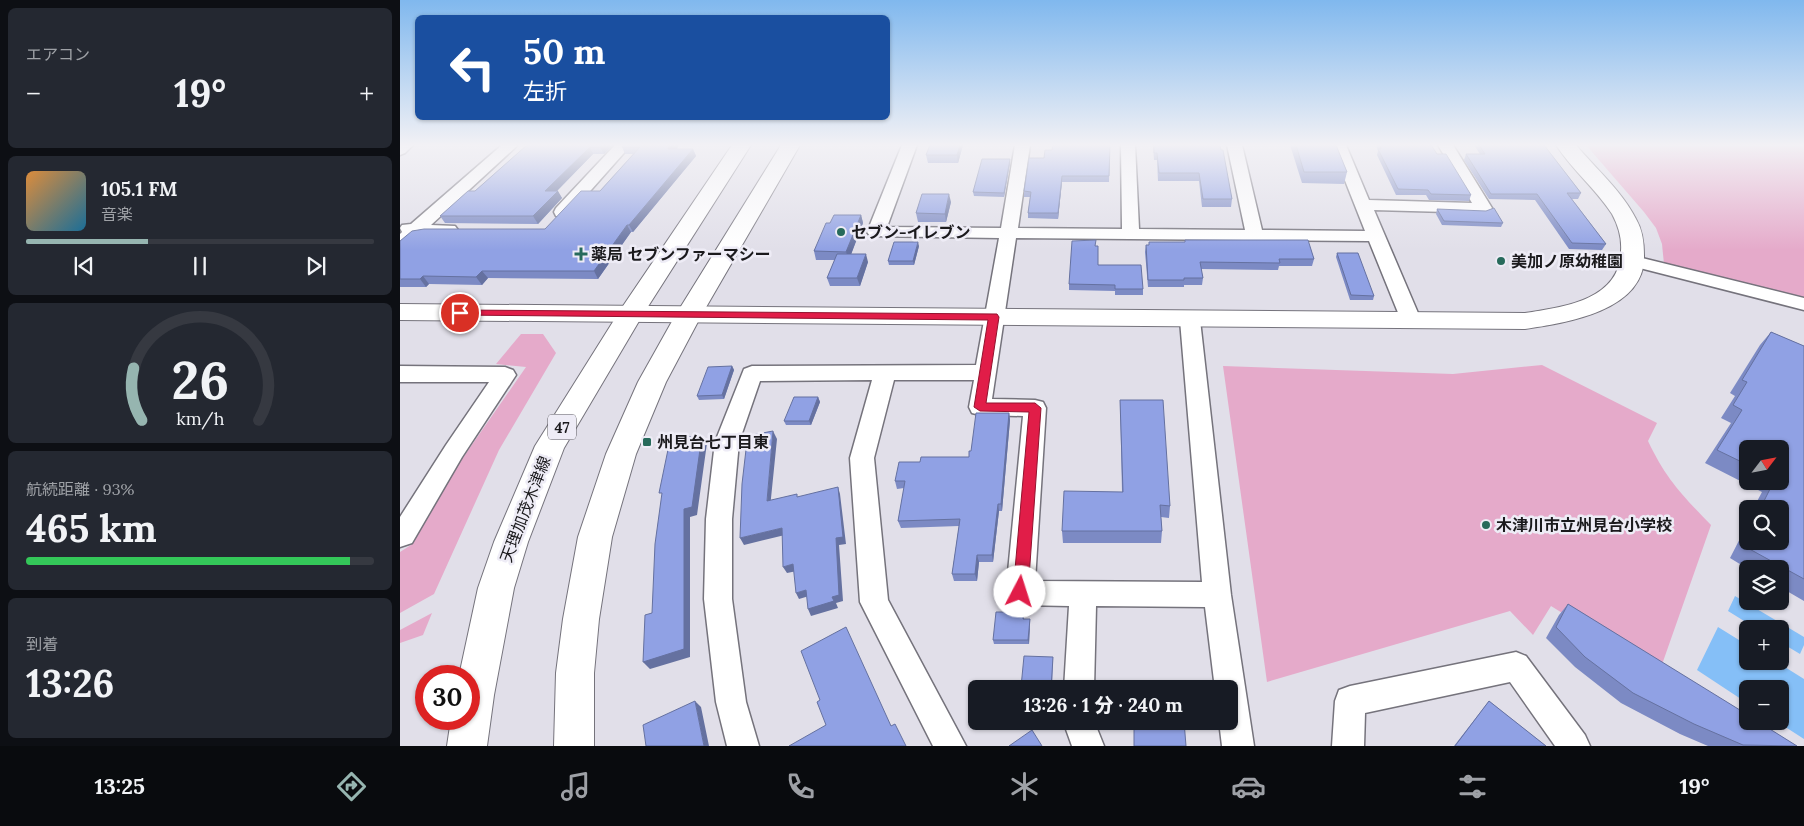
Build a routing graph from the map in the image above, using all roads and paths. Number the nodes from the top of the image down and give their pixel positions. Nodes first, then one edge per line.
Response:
1 (470, 180) edge
2 (592, 180) edge
3 (720, 180) edge
4 (770, 180) edge
5 (897, 180) edge
6 (1017, 180) edge
7 (1129, 180) edge
8 (1242, 180) edge
9 (1352, 180) edge
10 (1466, 180) edge
11 (1594, 180) edge
12 (1363, 205) junction
13 (550, 224) edge
14 (408, 230) edge
15 (465, 230) edge
16 (1008, 234) junction
17 (1131, 234) junction
18 (1254, 236) junction
19 (1376, 236) junction
20 (400, 243) edge
21 (1634, 262) junction
22 (1804, 304) edge
23 (400, 312) edge
24 (630, 315) junction
25 (688, 316) junction
26 (994, 317) junction
27 (1190, 320) junction
28 (1411, 320) junction
29 (986, 372) junction
30 (885, 373) junction
31 (400, 374) edge
32 (400, 536) edge
33 (1083, 594) junction
34 (1217, 595) junction
35 (1079, 680) edge
36 (1082, 730) edge
37 (468, 746) edge
38 (574, 746) edge
39 (743, 746) edge
40 (950, 746) edge
41 (1088, 746) edge
42 (1238, 746) edge
43 (1348, 746) edge
44 (1574, 746) edge

1 - 14 street
2 - 13 street
3 - 24 street, 天理加茂木津線 / 47
4 - 25 street
5 - 16 street
6 - 16 street
7 - 17 street
8 - 18 street
9 - 12 street
10 - 12 street
11 - 21 street
12 - 19 street
14 - 15 street
14 - 20 street
16 - 17 street
16 - 26 street
17 - 18 street
18 - 19 street
19 - 28 street
21 - 22 street
21 - 28 street
23 - 24 street
24 - 25 street
24 - 37 street, 天理加茂木津線 / 47
25 - 26 street
25 - 38 street
26 - 27 street
26 - 29 street
27 - 28 street
27 - 34 street
29 - 30 street
29 - 33 street
30 - 39 street
30 - 40 street
31 - 32 street
33 - 34 street
33 - 35 street
34 - 42 street
36 - 41 street
43 - 44 street

